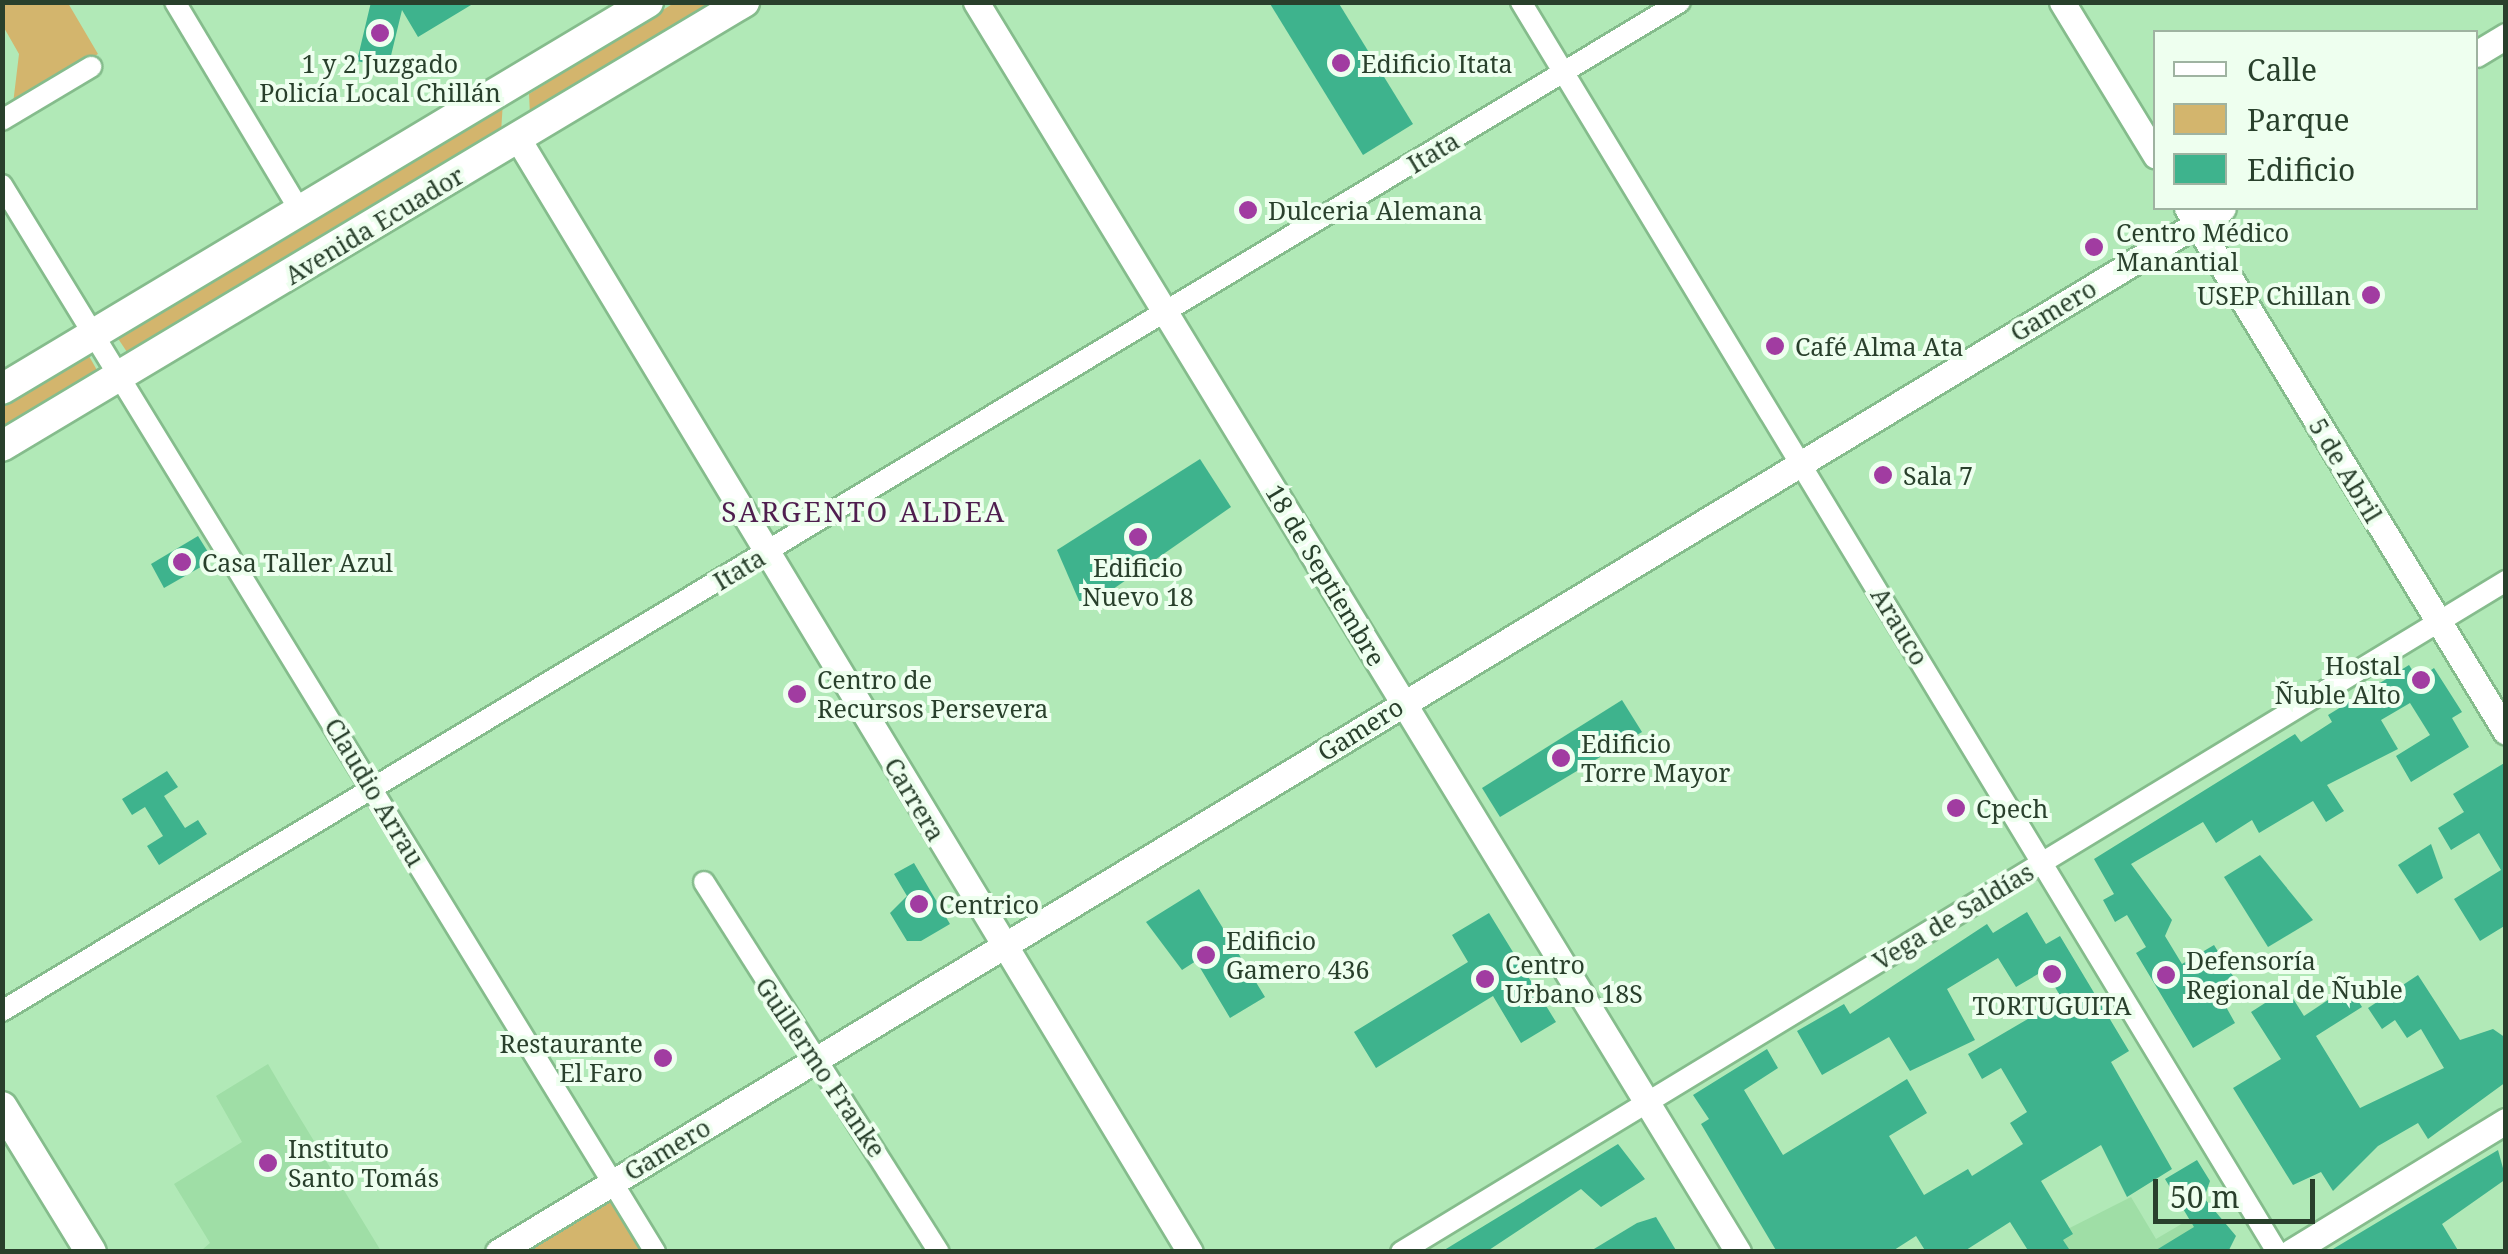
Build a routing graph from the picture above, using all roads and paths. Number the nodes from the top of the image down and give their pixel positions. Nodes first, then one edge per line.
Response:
1 (175, 2) edge
2 (648, 2) edge
3 (744, 2) edge
4 (976, 2) edge
5 (1521, 2) edge
6 (1680, 2) edge
7 (2062, 2) edge
8 (2506, 36) edge
9 (2478, 53) edge
10 (91, 68) dead end
11 (1564, 73) junction
12 (527, 76) junction
13 (2, 120) edge
14 (518, 139) junction
15 (2153, 151) edge
16 (2, 185) edge
17 (300, 211) junction
18 (2192, 215) edge
19 (1166, 313) junction
20 (91, 336) junction
21 (122, 375) junction
22 (2, 389) edge
23 (2, 446) edge
24 (1801, 462) junction
25 (766, 554) junction
26 (2506, 581) edge
27 (2438, 622) junction
28 (1404, 702) junction
29 (2506, 732) edge
30 (374, 789) junction
31 (2042, 862) junction
32 (704, 882) dead end
33 (1005, 947) junction
34 (2, 1012) edge
35 (816, 1060) junction
36 (1647, 1102) junction
37 (2, 1108) edge
38 (2506, 1122) edge
39 (613, 1182) junction
40 (91, 1252) edge
41 (498, 1252) edge
42 (654, 1252) edge
43 (939, 1252) edge
44 (1190, 1252) edge
45 (1401, 1252) edge
46 (1738, 1252) edge
47 (2277, 1252) edge
48 (2291, 1252) edge

1 - 17 street
2 - 12 main road, Avenida Ecuador
3 - 14 main road, Avenida Ecuador
4 - 19 street, 18 de Septiembre
5 - 11 street, Arauco
6 - 11 street, Itata
7 - 15 street
8 - 9 street
10 - 13 street
11 - 19 street, Itata
11 - 24 street, Arauco
12 - 14 main road
12 - 17 main road, Avenida Ecuador
14 - 21 main road, Avenida Ecuador
14 - 25 street, Carrera
16 - 20 street, Claudio Arrau
17 - 20 main road, Avenida Ecuador
18 - 24 street, Gamero
18 - 27 street, 5 de Abril
19 - 25 street, Itata
19 - 28 street, 18 de Septiembre
20 - 21 street, Claudio Arrau
20 - 22 main road, Avenida Ecuador
21 - 23 main road, Avenida Ecuador
21 - 30 street, Claudio Arrau
24 - 28 street, Gamero
24 - 31 street, Arauco
25 - 30 street, Itata
25 - 33 street, Carrera
26 - 27 street, Vega de Saldías
27 - 29 street, 5 de Abril
27 - 31 street, Vega de Saldías
28 - 33 street, Gamero
28 - 36 street, 18 de Septiembre
30 - 34 street, Itata
30 - 39 street, Claudio Arrau
31 - 36 street, Vega de Saldías
31 - 47 street, Arauco
32 - 35 street, Guillermo Franke
33 - 35 street, Gamero
33 - 44 street, Carrera
35 - 39 street, Gamero
35 - 43 street, Guillermo Franke
36 - 45 street, Vega de Saldías
36 - 46 street, 18 de Septiembre
37 - 40 main road
38 - 48 street
39 - 41 street, Gamero
39 - 42 street, Claudio Arrau

